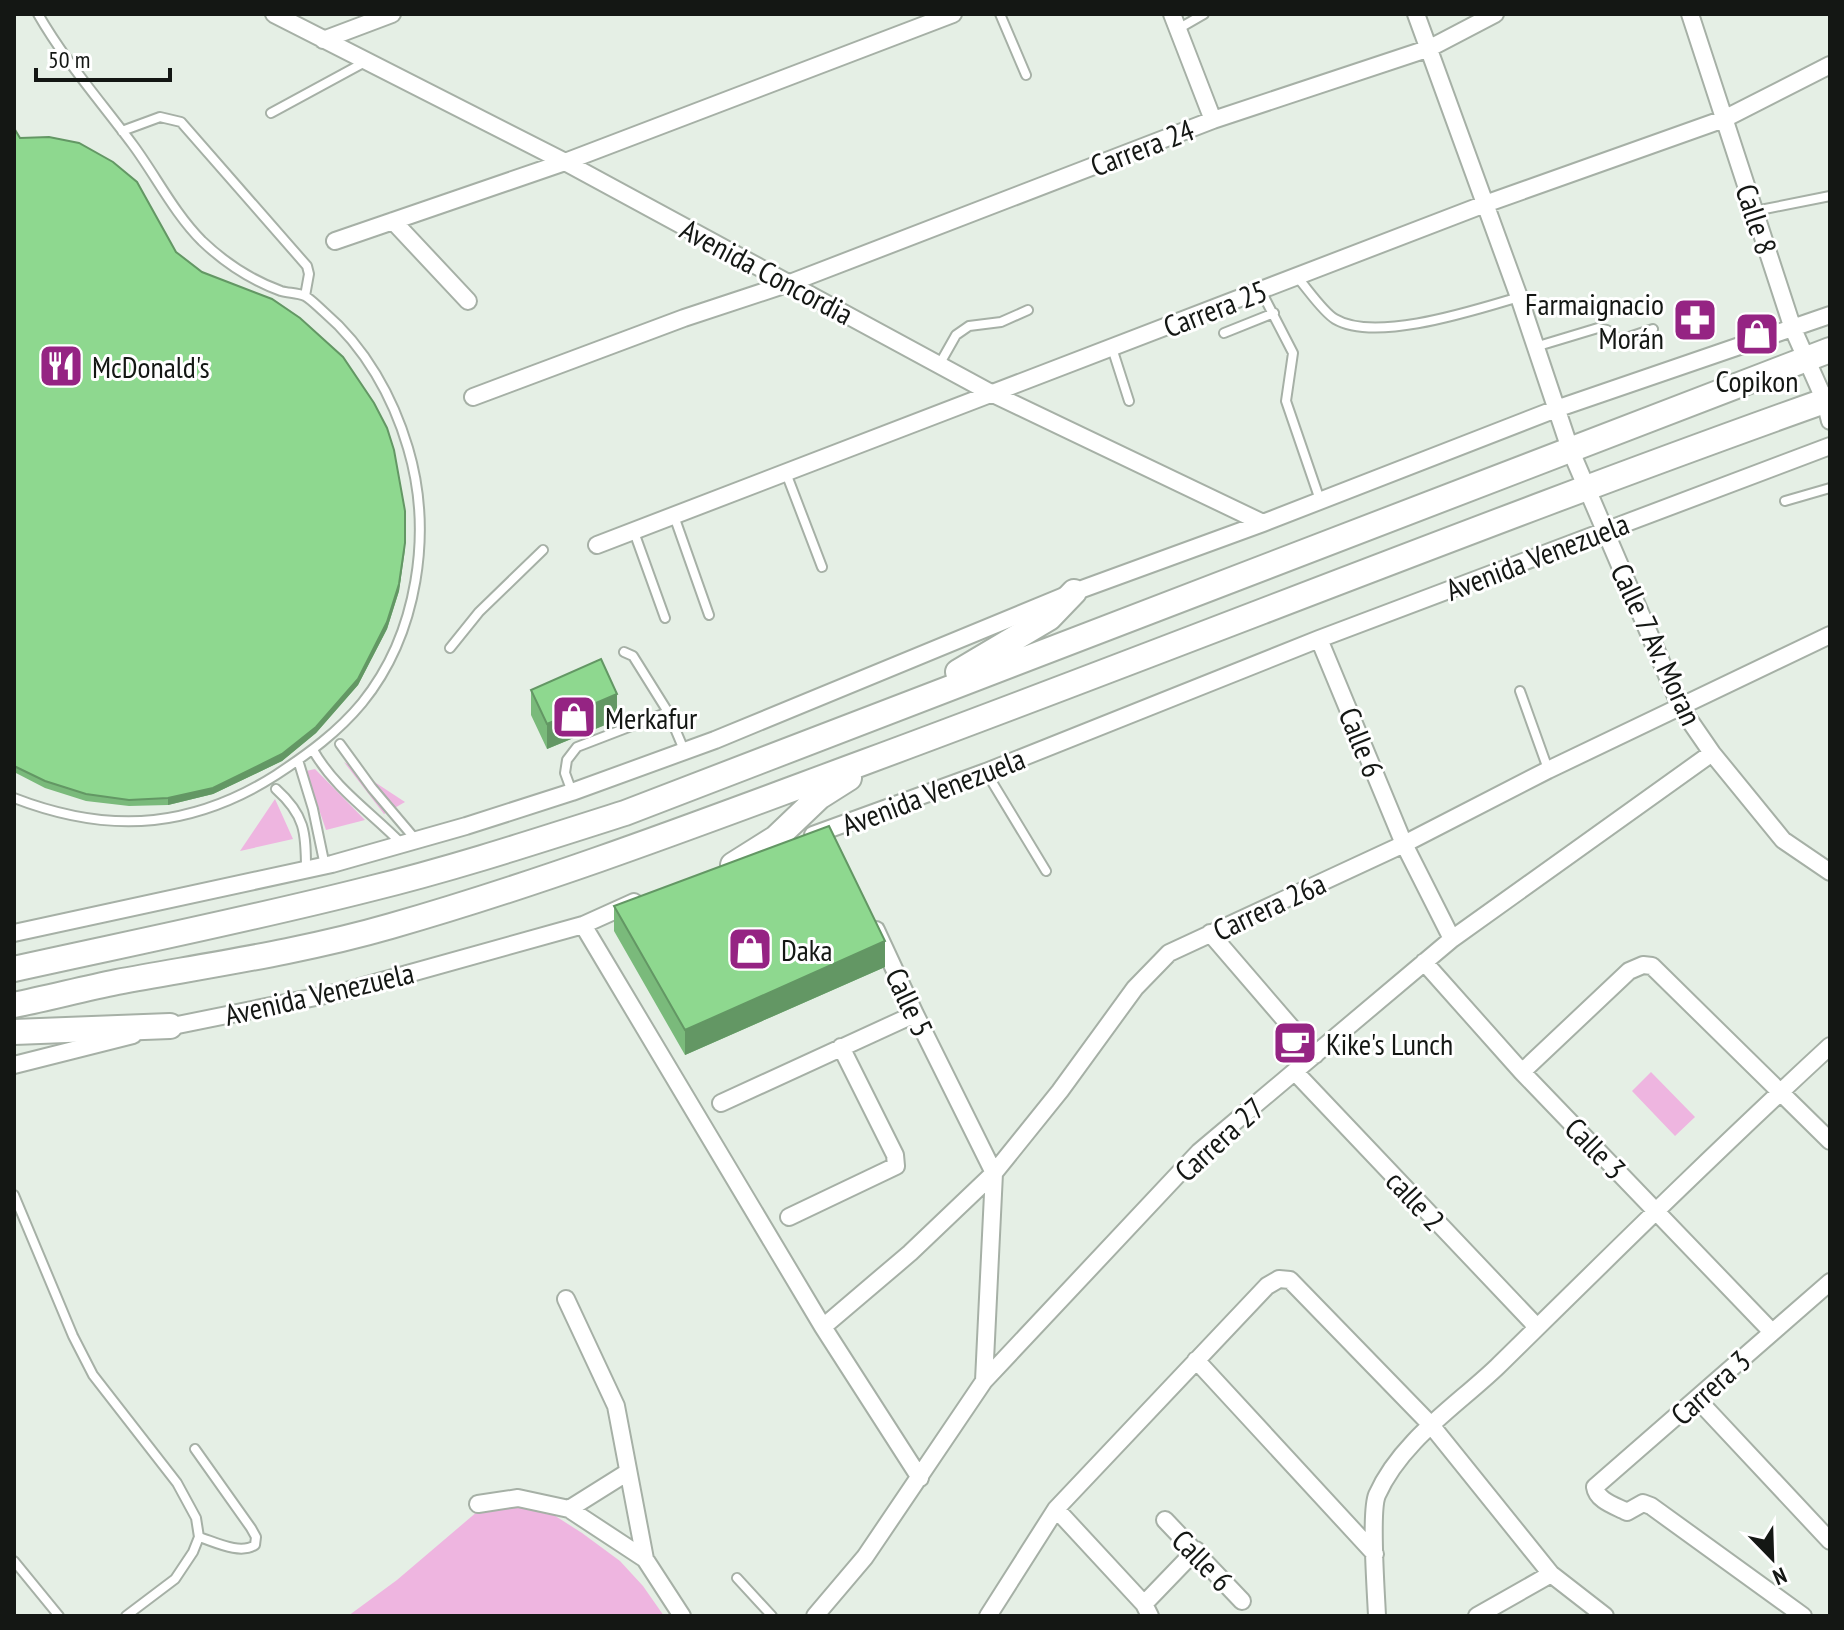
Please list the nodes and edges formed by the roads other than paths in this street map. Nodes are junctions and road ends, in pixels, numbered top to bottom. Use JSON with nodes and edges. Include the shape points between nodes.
{"nodes":[{"id":1,"x":38,"y":14,"type":"edge"},
{"id":2,"x":274,"y":14,"type":"edge"},
{"id":3,"x":392,"y":14,"type":"edge"},
{"id":4,"x":953,"y":14,"type":"edge"},
{"id":5,"x":1000,"y":14,"type":"edge"},
{"id":6,"x":1204,"y":14,"type":"edge"},
{"id":7,"x":1416,"y":14,"type":"edge"},
{"id":8,"x":1495,"y":14,"type":"edge"},
{"id":9,"x":1690,"y":14,"type":"edge"},
{"id":10,"x":1175,"y":22,"type":"edge"},
{"id":11,"x":323,"y":40,"type":"junction"},
{"id":12,"x":1430,"y":48,"type":"junction"},
{"id":13,"x":366,"y":62,"type":"junction"},
{"id":14,"x":1830,"y":65,"type":"edge"},
{"id":15,"x":1026,"y":75,"type":"dead end"},
{"id":16,"x":271,"y":113,"type":"dead end"},
{"id":17,"x":1724,"y":119,"type":"junction"},
{"id":18,"x":1213,"y":120,"type":"junction"},
{"id":19,"x":122,"y":131,"type":"junction"},
{"id":20,"x":565,"y":162,"type":"junction"},
{"id":21,"x":1830,"y":196,"type":"edge"},
{"id":22,"x":1485,"y":204,"type":"junction"},
{"id":23,"x":1755,"y":211,"type":"junction"},
{"id":24,"x":393,"y":221,"type":"junction"},
{"id":25,"x":335,"y":241,"type":"dead end"},
{"id":26,"x":1297,"y":276,"type":"junction"},
{"id":27,"x":790,"y":283,"type":"junction"},
{"id":28,"x":1261,"y":290,"type":"junction"},
{"id":29,"x":305,"y":296,"type":"junction"},
{"id":30,"x":1519,"y":297,"type":"junction"},
{"id":31,"x":468,"y":301,"type":"dead end"},
{"id":32,"x":1028,"y":310,"type":"dead end"},
{"id":33,"x":1274,"y":313,"type":"junction"},
{"id":34,"x":1830,"y":315,"type":"edge"},
{"id":35,"x":1653,"y":329,"type":"dead end"},
{"id":36,"x":1793,"y":329,"type":"junction"},
{"id":37,"x":1224,"y":333,"type":"dead end"},
{"id":38,"x":1535,"y":347,"type":"junction"},
{"id":39,"x":1112,"y":348,"type":"junction"},
{"id":40,"x":1830,"y":350,"type":"edge"},
{"id":41,"x":1807,"y":359,"type":"junction"},
{"id":42,"x":939,"y":365,"type":"junction"},
{"id":43,"x":991,"y":393,"type":"junction"},
{"id":44,"x":473,"y":397,"type":"dead end"},
{"id":45,"x":1129,"y":401,"type":"dead end"},
{"id":46,"x":1828,"y":407,"type":"edge"},
{"id":47,"x":1556,"y":409,"type":"junction"},
{"id":48,"x":1830,"y":446,"type":"edge"},
{"id":49,"x":1570,"y":449,"type":"junction"},
{"id":50,"x":786,"y":473,"type":"junction"},
{"id":51,"x":1587,"y":486,"type":"junction"},
{"id":52,"x":1830,"y":488,"type":"edge"},
{"id":53,"x":1320,"y":500,"type":"junction"},
{"id":54,"x":1785,"y":501,"type":"dead end"},
{"id":55,"x":674,"y":516,"type":"junction"},
{"id":56,"x":1263,"y":523,"type":"junction"},
{"id":57,"x":633,"y":530,"type":"junction"},
{"id":58,"x":1605,"y":530,"type":"junction"},
{"id":59,"x":597,"y":545,"type":"dead end"},
{"id":60,"x":543,"y":550,"type":"dead end"},
{"id":61,"x":822,"y":567,"type":"dead end"},
{"id":62,"x":1074,"y":592,"type":"junction"},
{"id":63,"x":709,"y":615,"type":"dead end"},
{"id":64,"x":665,"y":618,"type":"dead end"},
{"id":65,"x":1830,"y":635,"type":"edge"},
{"id":66,"x":1319,"y":639,"type":"junction"},
{"id":67,"x":450,"y":648,"type":"dead end"},
{"id":68,"x":624,"y":652,"type":"dead end"},
{"id":69,"x":1520,"y":691,"type":"dead end"},
{"id":70,"x":908,"y":704,"type":"junction"},
{"id":71,"x":1681,"y":708,"type":"junction"},
{"id":72,"x":668,"y":712,"type":"junction"},
{"id":73,"x":340,"y":744,"type":"dead end"},
{"id":74,"x":313,"y":750,"type":"junction"},
{"id":75,"x":684,"y":751,"type":"junction"},
{"id":76,"x":893,"y":751,"type":"junction"},
{"id":77,"x":1712,"y":753,"type":"junction"},
{"id":78,"x":298,"y":760,"type":"junction"},
{"id":79,"x":1548,"y":770,"type":"junction"},
{"id":80,"x":986,"y":772,"type":"junction"},
{"id":81,"x":276,"y":789,"type":"dead end"},
{"id":82,"x":572,"y":792,"type":"junction"},
{"id":83,"x":14,"y":798,"type":"edge"},
{"id":84,"x":410,"y":843,"type":"junction"},
{"id":85,"x":1404,"y":844,"type":"junction"},
{"id":86,"x":325,"y":866,"type":"junction"},
{"id":87,"x":726,"y":868,"type":"joint"},
{"id":88,"x":306,"y":870,"type":"junction"},
{"id":89,"x":1046,"y":871,"type":"dead end"},
{"id":90,"x":1830,"y":872,"type":"edge"},
{"id":91,"x":648,"y":897,"type":"edge"},
{"id":92,"x":620,"y":907,"type":"junction"},
{"id":93,"x":869,"y":915,"type":"edge"},
{"id":94,"x":637,"y":916,"type":"edge"},
{"id":95,"x":583,"y":925,"type":"junction"},
{"id":96,"x":14,"y":933,"type":"edge"},
{"id":97,"x":1210,"y":933,"type":"junction"},
{"id":98,"x":1452,"y":939,"type":"junction"},
{"id":99,"x":106,"y":948,"type":"junction"},
{"id":100,"x":14,"y":953,"type":"edge"},
{"id":101,"x":1424,"y":962,"type":"junction"},
{"id":102,"x":14,"y":969,"type":"edge"},
{"id":103,"x":14,"y":1005,"type":"edge"},
{"id":104,"x":915,"y":1014,"type":"junction"},
{"id":105,"x":170,"y":1026,"type":"junction"},
{"id":106,"x":14,"y":1032,"type":"edge"},
{"id":107,"x":1830,"y":1046,"type":"edge"},
{"id":108,"x":841,"y":1047,"type":"junction"},
{"id":109,"x":1315,"y":1055,"type":"junction"},
{"id":110,"x":14,"y":1065,"type":"edge"},
{"id":111,"x":1295,"y":1072,"type":"junction"},
{"id":112,"x":1522,"y":1072,"type":"junction"},
{"id":113,"x":1780,"y":1092,"type":"junction"},
{"id":114,"x":721,"y":1103,"type":"dead end"},
{"id":115,"x":1830,"y":1141,"type":"edge"},
{"id":116,"x":994,"y":1173,"type":"junction"},
{"id":117,"x":14,"y":1195,"type":"edge"},
{"id":118,"x":1656,"y":1210,"type":"junction"},
{"id":119,"x":789,"y":1217,"type":"dead end"},
{"id":120,"x":1830,"y":1282,"type":"edge"},
{"id":121,"x":566,"y":1299,"type":"dead end"},
{"id":122,"x":823,"y":1327,"type":"junction"},
{"id":123,"x":1537,"y":1327,"type":"junction"},
{"id":124,"x":1772,"y":1332,"type":"junction"},
{"id":125,"x":1196,"y":1360,"type":"junction"},
{"id":126,"x":984,"y":1381,"type":"junction"},
{"id":127,"x":1697,"y":1399,"type":"junction"},
{"id":128,"x":1431,"y":1425,"type":"junction"},
{"id":129,"x":195,"y":1449,"type":"dead end"},
{"id":130,"x":628,"y":1472,"type":"junction"},
{"id":131,"x":920,"y":1478,"type":"junction"},
{"id":132,"x":478,"y":1504,"type":"dead end"},
{"id":133,"x":569,"y":1509,"type":"junction"},
{"id":134,"x":1056,"y":1509,"type":"junction"},
{"id":135,"x":1165,"y":1520,"type":"dead end"},
{"id":136,"x":199,"y":1537,"type":"junction"},
{"id":137,"x":1830,"y":1541,"type":"edge"},
{"id":138,"x":1196,"y":1550,"type":"junction"},
{"id":139,"x":1375,"y":1554,"type":"junction"},
{"id":140,"x":645,"y":1559,"type":"junction"},
{"id":141,"x":14,"y":1561,"type":"edge"},
{"id":142,"x":1551,"y":1574,"type":"junction"},
{"id":143,"x":737,"y":1578,"type":"dead end"},
{"id":144,"x":1242,"y":1601,"type":"dead end"},
{"id":145,"x":1147,"y":1610,"type":"edge"},
{"id":146,"x":59,"y":1616,"type":"edge"},
{"id":147,"x":126,"y":1616,"type":"edge"},
{"id":148,"x":682,"y":1616,"type":"edge"},
{"id":149,"x":772,"y":1616,"type":"edge"},
{"id":150,"x":815,"y":1616,"type":"edge"},
{"id":151,"x":988,"y":1616,"type":"edge"},
{"id":152,"x":1377,"y":1616,"type":"edge"},
{"id":153,"x":1477,"y":1616,"type":"edge"},
{"id":154,"x":1605,"y":1616,"type":"edge"},
{"id":155,"x":1803,"y":1616,"type":"edge"}],
"edges":[{"from":1,"to":19,"type":"lane"},
{"from":2,"to":11,"type":"street","name":"Avenida Concordia"},
{"from":3,"to":11,"type":"street"},
{"from":4,"to":20,"type":"street"},
{"from":5,"to":15,"type":"lane"},
{"from":6,"to":10,"type":"lane"},
{"from":7,"to":12,"type":"street","name":"Calle 7 Av. Moran"},
{"from":8,"to":12,"type":"street","name":"Carrera 24"},
{"from":9,"to":17,"type":"street","name":"Calle 8"},
{"from":10,"to":18,"type":"street"},
{"from":11,"to":13,"type":"street","name":"Avenida Concordia"},
{"from":12,"to":18,"type":"street","name":"Carrera 24"},
{"from":12,"to":22,"type":"street","name":"Calle 7 Av. Moran"},
{"from":13,"to":16,"type":"lane"},
{"from":13,"to":20,"type":"street","name":"Avenida Concordia"},
{"from":14,"to":17,"type":"street","name":"Carrera 25"},
{"from":17,"to":22,"type":"street","name":"Carrera 25"},
{"from":17,"to":23,"type":"street","name":"Calle 8"},
{"from":18,"to":27,"type":"street","name":"Carrera 24"},
{"from":19,"to":29,"type":"lane","via":[[186,222],[216,254],[267,285]]},
{"from":19,"to":29,"type":"lane","via":[[160,117],[181,122],[307,266]]},
{"from":20,"to":24,"type":"street"},
{"from":20,"to":27,"type":"street","name":"Avenida Concordia"},
{"from":21,"to":23,"type":"lane"},
{"from":22,"to":26,"type":"street","name":"Carrera 25"},
{"from":22,"to":30,"type":"street","name":"Calle 7 Av. Moran"},
{"from":23,"to":36,"type":"street","name":"Calle 8"},
{"from":24,"to":25,"type":"street"},
{"from":24,"to":31,"type":"street"},
{"from":26,"to":28,"type":"street","name":"Carrera 25"},
{"from":26,"to":30,"type":"lane","via":[[1334,319],[1362,327],[1394,329]]},
{"from":27,"to":42,"type":"street","name":"Avenida Concordia"},
{"from":27,"to":44,"type":"street","name":"Carrera 24"},
{"from":28,"to":33,"type":"lane"},
{"from":28,"to":39,"type":"street","name":"Carrera 25"},
{"from":29,"to":74,"type":"lane","via":[[360,350],[394,408],[414,471],[420,529],[408,612],[385,667],[363,702]]},
{"from":30,"to":38,"type":"street","name":"Calle 7 Av. Moran"},
{"from":32,"to":42,"type":"lane","via":[[1001,322],[969,326],[956,335]]},
{"from":33,"to":37,"type":"lane"},
{"from":33,"to":53,"type":"lane","via":[[1293,353],[1286,401]]},
{"from":34,"to":36,"type":"street"},
{"from":35,"to":38,"type":"lane","via":[[1620,340],[1598,328]]},
{"from":36,"to":41,"type":"street","name":"Calle 8"},
{"from":36,"to":47,"type":"street"},
{"from":38,"to":47,"type":"street","name":"Calle 7 Av. Moran"},
{"from":39,"to":43,"type":"street","name":"Carrera 25"},
{"from":39,"to":45,"type":"lane"},
{"from":40,"to":41,"type":"street"},
{"from":41,"to":46,"type":"street","name":"Calle 8"},
{"from":41,"to":49,"type":"street"},
{"from":42,"to":43,"type":"street","name":"Avenida Concordia"},
{"from":43,"to":50,"type":"street","name":"Carrera 25"},
{"from":43,"to":56,"type":"street","name":"Avenida Concordia"},
{"from":46,"to":51,"type":"street","name":"Avenida Venezuela"},
{"from":47,"to":49,"type":"street","name":"Calle 7 Av. Moran"},
{"from":47,"to":53,"type":"street"},
{"from":48,"to":58,"type":"street","name":"Avenida Venezuela"},
{"from":49,"to":51,"type":"street","name":"Calle 7 Av. Moran"},
{"from":49,"to":70,"type":"street"},
{"from":50,"to":55,"type":"street","name":"Carrera 25"},
{"from":50,"to":61,"type":"lane"},
{"from":51,"to":58,"type":"street","name":"Calle 7 Av. Moran"},
{"from":51,"to":76,"type":"street","name":"Avenida Venezuela"},
{"from":52,"to":54,"type":"lane"},
{"from":53,"to":56,"type":"street"},
{"from":55,"to":57,"type":"street","name":"Carrera 25"},
{"from":55,"to":63,"type":"lane"},
{"from":56,"to":62,"type":"street"},
{"from":57,"to":59,"type":"street","name":"Carrera 25"},
{"from":57,"to":64,"type":"lane"},
{"from":58,"to":66,"type":"street","name":"Avenida Venezuela"},
{"from":58,"to":71,"type":"street","name":"Calle 7 Av. Moran"},
{"from":60,"to":67,"type":"lane"},
{"from":62,"to":70,"type":"street","via":[[1049,618]]},
{"from":62,"to":75,"type":"street"},
{"from":65,"to":71,"type":"street","name":"Carrera 26a"},
{"from":66,"to":80,"type":"street","name":"Avenida Venezuela"},
{"from":66,"to":85,"type":"street","name":"Calle 6"},
{"from":68,"to":72,"type":"lane","via":[[633,656]]},
{"from":69,"to":79,"type":"lane"},
{"from":70,"to":99,"type":"street","via":[[625,813],[499,853],[265,915]]},
{"from":71,"to":77,"type":"street","name":"Calle 7 Av. Moran"},
{"from":71,"to":79,"type":"street","name":"Carrera 26a"},
{"from":72,"to":75,"type":"lane"},
{"from":72,"to":82,"type":"lane","via":[[577,747],[565,773]]},
{"from":73,"to":84,"type":"lane"},
{"from":74,"to":78,"type":"lane"},
{"from":74,"to":84,"type":"lane","via":[[337,785]]},
{"from":75,"to":82,"type":"street"},
{"from":76,"to":87,"type":"street","via":[[824,793],[776,838]]},
{"from":76,"to":103,"type":"street","name":"Avenida Venezuela","via":[[642,844],[388,927]]},
{"from":77,"to":90,"type":"street","name":"Calle 7 Av. Moran","via":[[1783,840]]},
{"from":77,"to":98,"type":"street","name":"Carrera 27"},
{"from":78,"to":83,"type":"lane","via":[[222,803],[158,820],[90,818]]},
{"from":78,"to":86,"type":"lane"},
{"from":79,"to":85,"type":"street","name":"Carrera 26a"},
{"from":80,"to":87,"type":"street","name":"Avenida Venezuela","via":[[834,837]]},
{"from":80,"to":89,"type":"lane"},
{"from":81,"to":88,"type":"lane","via":[[301,819]]},
{"from":82,"to":84,"type":"street"},
{"from":84,"to":86,"type":"street"},
{"from":85,"to":97,"type":"street","name":"Carrera 26a"},
{"from":85,"to":98,"type":"street","name":"Calle 6"},
{"from":86,"to":88,"type":"street"},
{"from":88,"to":96,"type":"street"},
{"from":91,"to":92,"type":"street","name":"Avenida Venezuela"},
{"from":92,"to":94,"type":"lane"},
{"from":92,"to":95,"type":"street","name":"Avenida Venezuela"},
{"from":93,"to":104,"type":"street","name":"Calle 5"},
{"from":95,"to":105,"type":"street","name":"Avenida Venezuela","via":[[350,990]]},
{"from":95,"to":122,"type":"street"},
{"from":97,"to":109,"type":"street"},
{"from":97,"to":116,"type":"street","name":"Carrera 26a","via":[[1169,953],[1135,988]]},
{"from":98,"to":101,"type":"street","name":"Carrera 27"},
{"from":99,"to":100,"type":"street"},
{"from":99,"to":102,"type":"street"},
{"from":101,"to":109,"type":"street","name":"Carrera 27"},
{"from":101,"to":112,"type":"street","name":"Calle 3"},
{"from":104,"to":108,"type":"street"},
{"from":104,"to":116,"type":"street","name":"Calle 5"},
{"from":105,"to":106,"type":"street"},
{"from":105,"to":110,"type":"street","name":"Avenida Venezuela"},
{"from":107,"to":113,"type":"street"},
{"from":108,"to":114,"type":"street"},
{"from":108,"to":119,"type":"street","via":[[896,1166]]},
{"from":109,"to":111,"type":"street","name":"Carrera 27"},
{"from":111,"to":123,"type":"street","name":"calle 2"},
{"from":111,"to":126,"type":"street","name":"Carrera 27","via":[[1199,1152]]},
{"from":112,"to":113,"type":"street","via":[[1629,971],[1643,965],[1652,966]]},
{"from":112,"to":118,"type":"street","name":"Calle 3"},
{"from":113,"to":115,"type":"street"},
{"from":113,"to":118,"type":"street"},
{"from":116,"to":122,"type":"street","name":"Carrera 26a"},
{"from":116,"to":126,"type":"street"},
{"from":117,"to":136,"type":"lane","via":[[93,1375],[177,1483],[196,1518]]},
{"from":118,"to":123,"type":"street"},
{"from":118,"to":124,"type":"street","name":"Calle 3"},
{"from":120,"to":124,"type":"street","name":"Carrera 3"},
{"from":121,"to":130,"type":"street","via":[[616,1406]]},
{"from":122,"to":131,"type":"street"},
{"from":123,"to":128,"type":"street"},
{"from":124,"to":127,"type":"street","name":"Carrera 3"},
{"from":125,"to":128,"type":"street","via":[[1267,1286],[1290,1280]]},
{"from":125,"to":134,"type":"street"},
{"from":125,"to":139,"type":"street"},
{"from":126,"to":131,"type":"street","name":"Carrera 27"},
{"from":127,"to":137,"type":"street"},
{"from":127,"to":155,"type":"street","name":"Carrera 3","via":[[1595,1487],[1596,1494],[1627,1512],[1643,1503],[1651,1506]]},
{"from":128,"to":139,"type":"street","via":[[1390,1471],[1376,1498]]},
{"from":128,"to":142,"type":"street"},
{"from":129,"to":136,"type":"lane","via":[[256,1537],[248,1550]]},
{"from":130,"to":133,"type":"street"},
{"from":130,"to":140,"type":"street"},
{"from":131,"to":150,"type":"street","name":"Carrera 27","via":[[865,1557]]},
{"from":132,"to":133,"type":"street","via":[[518,1498]]},
{"from":133,"to":140,"type":"street"},
{"from":134,"to":145,"type":"street"},
{"from":134,"to":151,"type":"street"},
{"from":135,"to":138,"type":"street","name":"Calle 6"},
{"from":136,"to":147,"type":"lane","via":[[175,1579]]},
{"from":138,"to":144,"type":"street","name":"Calle 6"},
{"from":138,"to":145,"type":"street"},
{"from":139,"to":152,"type":"street"},
{"from":140,"to":148,"type":"street"},
{"from":141,"to":146,"type":"lane"},
{"from":142,"to":153,"type":"street"},
{"from":142,"to":154,"type":"street"},
{"from":143,"to":149,"type":"lane"}]}
